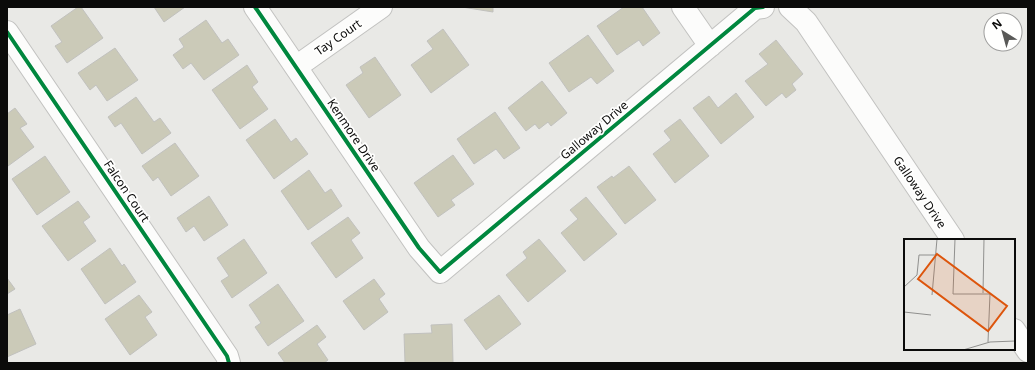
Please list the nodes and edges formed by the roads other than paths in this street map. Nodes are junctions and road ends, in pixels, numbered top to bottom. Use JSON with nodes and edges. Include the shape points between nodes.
{"nodes":[{"id":1,"x":255,"y":7,"type":"edge"},
{"id":2,"x":381,"y":7,"type":"edge"},
{"id":3,"x":683,"y":7,"type":"edge"},
{"id":4,"x":762,"y":7,"type":"edge"},
{"id":5,"x":790,"y":7,"type":"edge"},
{"id":6,"x":7,"y":32,"type":"edge"},
{"id":7,"x":710,"y":46,"type":"junction"},
{"id":8,"x":296,"y":67,"type":"junction"},
{"id":9,"x":952,"y":239,"type":"edge"},
{"id":10,"x":440,"y":272,"type":"joint"},
{"id":11,"x":1015,"y":332,"type":"edge"},
{"id":12,"x":1028,"y":351,"type":"edge"},
{"id":13,"x":229,"y":363,"type":"edge"}],
"edges":[{"from":1,"to":8,"type":"street","name":"Kenmore Drive"},
{"from":2,"to":8,"type":"street","name":"Tay Court"},
{"from":3,"to":7,"type":"street"},
{"from":4,"to":7,"type":"street","name":"Galloway Drive","via":[[755,8]]},
{"from":5,"to":9,"type":"street","name":"Galloway Drive","via":[[806,22]]},
{"from":6,"to":13,"type":"street","name":"Falcon Court","via":[[227,356]]},
{"from":7,"to":10,"type":"street","name":"Galloway Drive"},
{"from":8,"to":10,"type":"street","name":"Kenmore Drive","via":[[419,248]]},
{"from":11,"to":12,"type":"street"}]}
